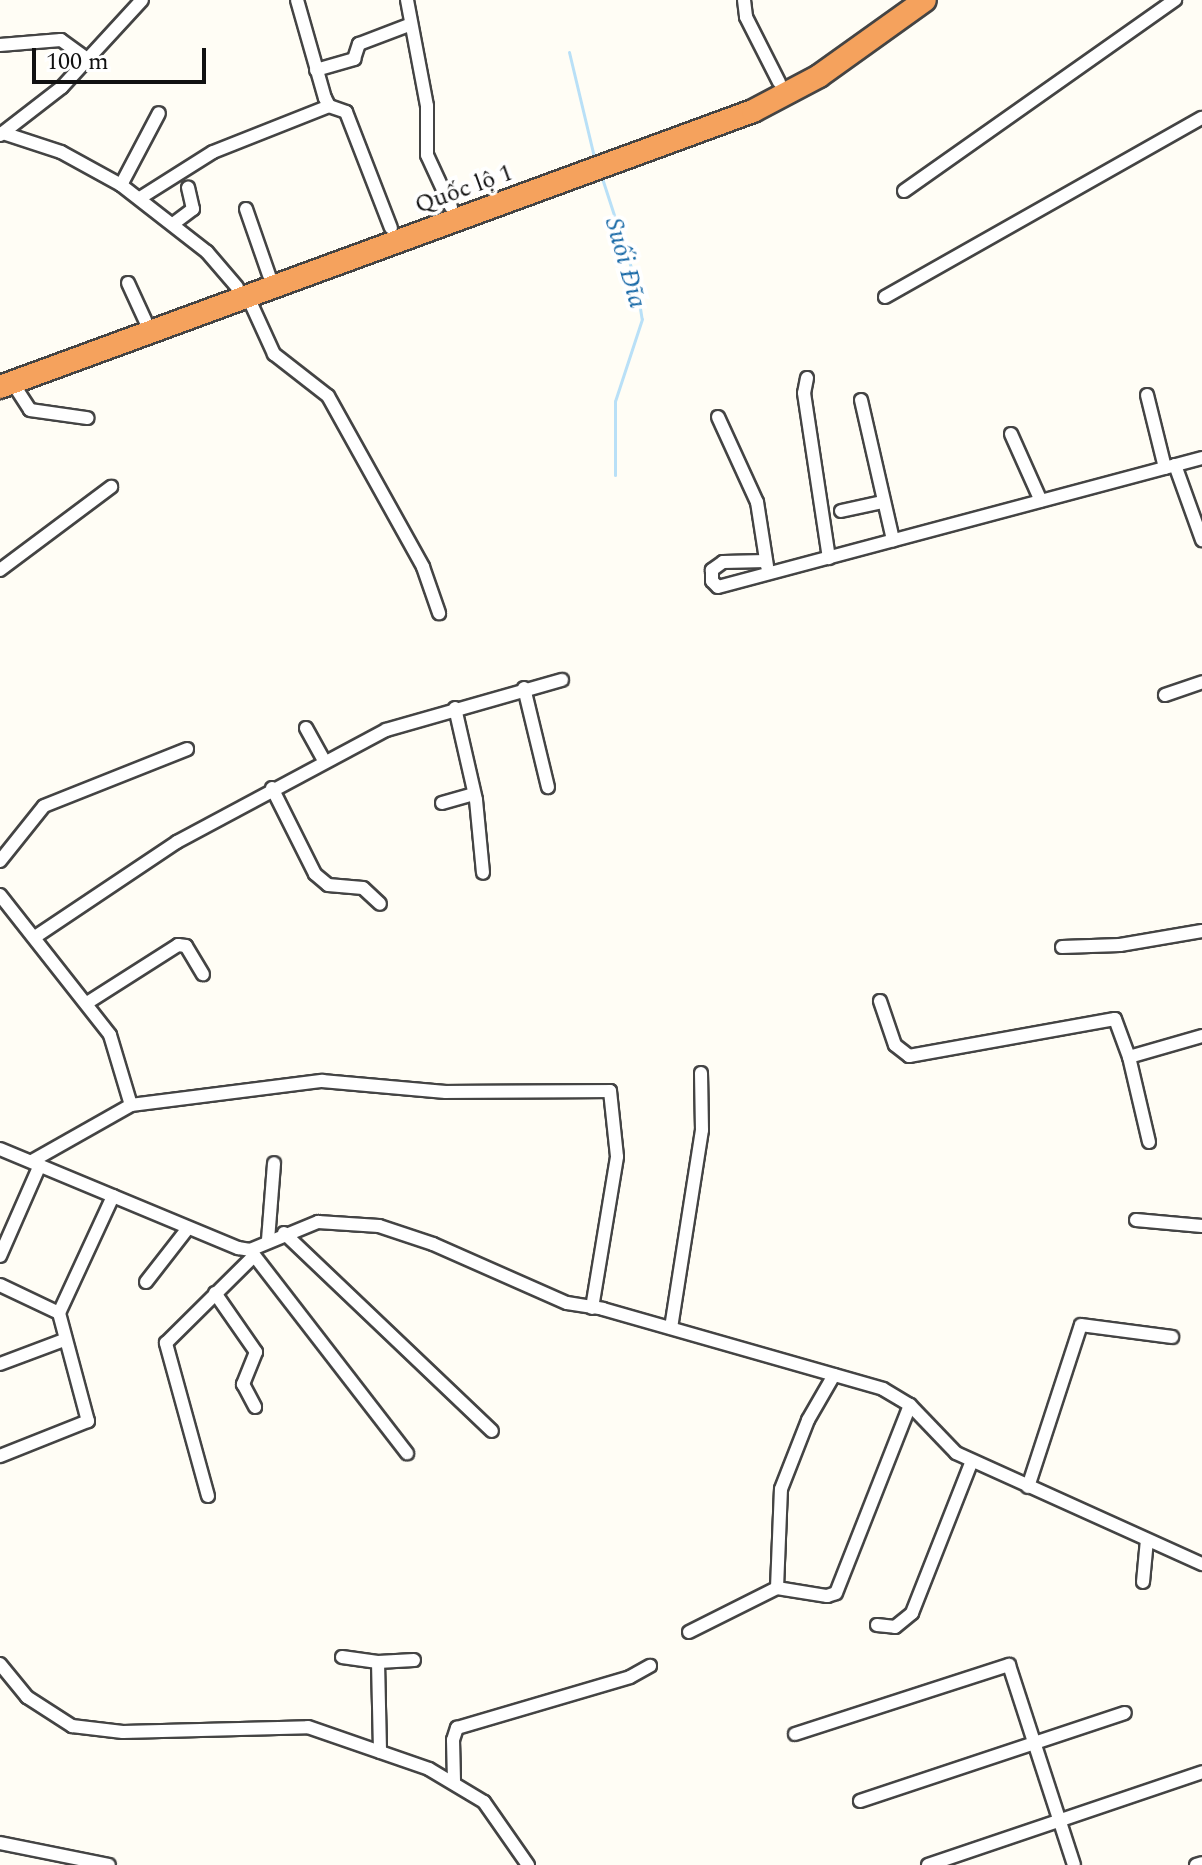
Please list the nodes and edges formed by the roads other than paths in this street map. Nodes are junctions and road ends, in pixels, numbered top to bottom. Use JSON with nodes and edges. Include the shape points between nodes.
{"nodes":[{"id":1,"x":142,"y":0,"type":"edge"},
{"id":2,"x":311,"y":0,"type":"edge"},
{"id":3,"x":407,"y":0,"type":"edge"},
{"id":4,"x":744,"y":0,"type":"edge"},
{"id":5,"x":903,"y":0,"type":"edge"},
{"id":6,"x":925,"y":0,"type":"edge"},
{"id":7,"x":1175,"y":0,"type":"edge"},
{"id":8,"x":299,"y":5,"type":"edge"},
{"id":9,"x":409,"y":25,"type":"junction"},
{"id":10,"x":0,"y":45,"type":"edge"},
{"id":11,"x":87,"y":59,"type":"junction"},
{"id":12,"x":316,"y":70,"type":"junction"},
{"id":13,"x":779,"y":82,"type":"junction"},
{"id":14,"x":329,"y":106,"type":"junction"},
{"id":15,"x":159,"y":113,"type":"dead end"},
{"id":16,"x":1202,"y":118,"type":"edge"},
{"id":17,"x":1,"y":134,"type":"edge"},
{"id":18,"x":607,"y":157,"type":"junction"},
{"id":19,"x":582,"y":166,"type":"junction"},
{"id":20,"x":121,"y":185,"type":"junction"},
{"id":21,"x":188,"y":188,"type":"dead end"},
{"id":22,"x":904,"y":191,"type":"dead end"},
{"id":23,"x":140,"y":198,"type":"junction"},
{"id":24,"x":451,"y":207,"type":"junction"},
{"id":25,"x":246,"y":209,"type":"dead end"},
{"id":26,"x":173,"y":224,"type":"junction"},
{"id":27,"x":391,"y":228,"type":"junction"},
{"id":28,"x":269,"y":275,"type":"junction"},
{"id":29,"x":128,"y":283,"type":"dead end"},
{"id":30,"x":242,"y":292,"type":"junction"},
{"id":31,"x":885,"y":297,"type":"dead end"},
{"id":32,"x":145,"y":320,"type":"junction"},
{"id":33,"x":807,"y":378,"type":"dead end"},
{"id":34,"x":4,"y":380,"type":"edge"},
{"id":35,"x":1147,"y":395,"type":"dead end"},
{"id":36,"x":861,"y":400,"type":"dead end"},
{"id":37,"x":718,"y":417,"type":"dead end"},
{"id":38,"x":87,"y":418,"type":"dead end"},
{"id":39,"x":1011,"y":434,"type":"dead end"},
{"id":40,"x":1202,"y":458,"type":"edge"},
{"id":41,"x":1170,"y":466,"type":"junction"},
{"id":42,"x":111,"y":487,"type":"dead end"},
{"id":43,"x":1041,"y":501,"type":"junction"},
{"id":44,"x":883,"y":502,"type":"junction"},
{"id":45,"x":841,"y":511,"type":"dead end"},
{"id":46,"x":893,"y":540,"type":"junction"},
{"id":47,"x":1202,"y":540,"type":"edge"},
{"id":48,"x":829,"y":558,"type":"junction"},
{"id":49,"x":0,"y":570,"type":"edge"},
{"id":50,"x":439,"y":613,"type":"dead end"},
{"id":51,"x":562,"y":680,"type":"dead end"},
{"id":52,"x":1202,"y":682,"type":"edge"},
{"id":53,"x":524,"y":688,"type":"junction"},
{"id":54,"x":1165,"y":695,"type":"dead end"},
{"id":55,"x":455,"y":708,"type":"junction"},
{"id":56,"x":306,"y":728,"type":"dead end"},
{"id":57,"x":187,"y":749,"type":"dead end"},
{"id":58,"x":324,"y":761,"type":"junction"},
{"id":59,"x":548,"y":787,"type":"dead end"},
{"id":60,"x":272,"y":788,"type":"junction"},
{"id":61,"x":474,"y":794,"type":"junction"},
{"id":62,"x":442,"y":803,"type":"dead end"},
{"id":63,"x":0,"y":861,"type":"edge"},
{"id":64,"x":483,"y":873,"type":"dead end"},
{"id":65,"x":0,"y":895,"type":"edge"},
{"id":66,"x":380,"y":904,"type":"dead end"},
{"id":67,"x":1202,"y":931,"type":"edge"},
{"id":68,"x":35,"y":937,"type":"junction"},
{"id":69,"x":1062,"y":947,"type":"dead end"},
{"id":70,"x":203,"y":974,"type":"dead end"},
{"id":71,"x":880,"y":1001,"type":"dead end"},
{"id":72,"x":87,"y":1003,"type":"junction"},
{"id":73,"x":1202,"y":1036,"type":"edge"},
{"id":74,"x":1129,"y":1057,"type":"junction"},
{"id":75,"x":701,"y":1073,"type":"dead end"},
{"id":76,"x":131,"y":1105,"type":"junction"},
{"id":77,"x":1149,"y":1142,"type":"dead end"},
{"id":78,"x":1,"y":1148,"type":"edge"},
{"id":79,"x":36,"y":1163,"type":"junction"},
{"id":80,"x":274,"y":1163,"type":"dead end"},
{"id":81,"x":113,"y":1196,"type":"junction"},
{"id":82,"x":1136,"y":1220,"type":"dead end"},
{"id":83,"x":1202,"y":1226,"type":"edge"},
{"id":84,"x":188,"y":1228,"type":"junction"},
{"id":85,"x":284,"y":1233,"type":"junction"},
{"id":86,"x":268,"y":1240,"type":"junction"},
{"id":87,"x":252,"y":1253,"type":"junction"},
{"id":88,"x":0,"y":1256,"type":"edge"},
{"id":89,"x":146,"y":1282,"type":"dead end"},
{"id":90,"x":0,"y":1285,"type":"edge"},
{"id":91,"x":215,"y":1293,"type":"junction"},
{"id":92,"x":592,"y":1308,"type":"junction"},
{"id":93,"x":59,"y":1313,"type":"junction"},
{"id":94,"x":671,"y":1328,"type":"junction"},
{"id":95,"x":1172,"y":1337,"type":"dead end"},
{"id":96,"x":64,"y":1340,"type":"junction"},
{"id":97,"x":0,"y":1364,"type":"edge"},
{"id":98,"x":834,"y":1375,"type":"junction"},
{"id":99,"x":910,"y":1405,"type":"junction"},
{"id":100,"x":255,"y":1407,"type":"dead end"},
{"id":101,"x":492,"y":1431,"type":"dead end"},
{"id":102,"x":407,"y":1453,"type":"dead end"},
{"id":103,"x":0,"y":1456,"type":"edge"},
{"id":104,"x":972,"y":1461,"type":"junction"},
{"id":105,"x":1028,"y":1487,"type":"junction"},
{"id":106,"x":208,"y":1496,"type":"dead end"},
{"id":107,"x":1147,"y":1540,"type":"junction"},
{"id":108,"x":1202,"y":1564,"type":"edge"},
{"id":109,"x":1143,"y":1582,"type":"dead end"},
{"id":110,"x":777,"y":1588,"type":"junction"},
{"id":111,"x":877,"y":1625,"type":"dead end"},
{"id":112,"x":689,"y":1632,"type":"dead end"},
{"id":113,"x":342,"y":1657,"type":"dead end"},
{"id":114,"x":414,"y":1660,"type":"dead end"},
{"id":115,"x":378,"y":1662,"type":"junction"},
{"id":116,"x":0,"y":1664,"type":"edge"},
{"id":117,"x":650,"y":1666,"type":"dead end"},
{"id":118,"x":1125,"y":1713,"type":"dead end"},
{"id":119,"x":795,"y":1734,"type":"dead end"},
{"id":120,"x":1034,"y":1742,"type":"junction"},
{"id":121,"x":380,"y":1752,"type":"junction"},
{"id":122,"x":1202,"y":1772,"type":"edge"},
{"id":123,"x":454,"y":1781,"type":"junction"},
{"id":124,"x":860,"y":1801,"type":"dead end"},
{"id":125,"x":1058,"y":1819,"type":"junction"},
{"id":126,"x":0,"y":1843,"type":"edge"},
{"id":127,"x":1202,"y":1863,"type":"edge"},
{"id":128,"x":109,"y":1865,"type":"edge"},
{"id":129,"x":528,"y":1865,"type":"edge"},
{"id":130,"x":928,"y":1865,"type":"edge"},
{"id":131,"x":1074,"y":1865,"type":"edge"},
{"id":132,"x":1196,"y":1865,"type":"edge"}],
"edges":[{"from":1,"to":11,"type":"street"},
{"from":2,"to":8,"type":"street"},
{"from":3,"to":9,"type":"street"},
{"from":4,"to":13,"type":"street","via":[[746,17]]},
{"from":5,"to":13,"type":"highway","name":"Quốc lộ 1"},
{"from":6,"to":18,"type":"highway","name":"Quốc lộ 1","via":[[819,76],[783,95]]},
{"from":7,"to":22,"type":"street"},
{"from":8,"to":12,"type":"street"},
{"from":9,"to":12,"type":"street","via":[[359,44],[354,59]]},
{"from":9,"to":24,"type":"street","via":[[427,106],[427,155]]},
{"from":10,"to":11,"type":"street","via":[[61,40]]},
{"from":11,"to":17,"type":"street","via":[[37,110]]},
{"from":12,"to":14,"type":"street"},
{"from":13,"to":18,"type":"highway","name":"Quốc lộ 1"},
{"from":14,"to":23,"type":"street","via":[[213,152]]},
{"from":14,"to":27,"type":"street","via":[[346,112]]},
{"from":15,"to":20,"type":"street"},
{"from":16,"to":31,"type":"street"},
{"from":17,"to":20,"type":"street","via":[[61,152]]},
{"from":18,"to":19,"type":"highway","name":"Quốc lộ 1"},
{"from":19,"to":24,"type":"highway","name":"Quốc lộ 1"},
{"from":19,"to":30,"type":"highway","name":"Quốc lộ 1"},
{"from":20,"to":23,"type":"street"},
{"from":21,"to":26,"type":"street","via":[[192,212]]},
{"from":23,"to":26,"type":"street"},
{"from":24,"to":27,"type":"highway","name":"Quốc lộ 1"},
{"from":25,"to":28,"type":"street"},
{"from":26,"to":30,"type":"street"},
{"from":27,"to":28,"type":"highway","name":"Quốc lộ 1"},
{"from":28,"to":30,"type":"highway","name":"Quốc lộ 1"},
{"from":29,"to":32,"type":"street"},
{"from":30,"to":32,"type":"highway","name":"Quốc lộ 1"},
{"from":30,"to":34,"type":"highway","name":"Quốc lộ 1"},
{"from":30,"to":50,"type":"street","via":[[274,354],[328,396],[423,567]]},
{"from":32,"to":34,"type":"highway","name":"Quốc lộ 1"},
{"from":33,"to":48,"type":"street","via":[[804,393]]},
{"from":34,"to":38,"type":"street","via":[[30,410]]},
{"from":35,"to":41,"type":"street"},
{"from":36,"to":44,"type":"street"},
{"from":37,"to":48,"type":"street","via":[[757,502],[768,567]]},
{"from":39,"to":43,"type":"street"},
{"from":40,"to":41,"type":"street"},
{"from":41,"to":43,"type":"street"},
{"from":41,"to":47,"type":"street"},
{"from":42,"to":49,"type":"street"},
{"from":43,"to":46,"type":"street"},
{"from":44,"to":45,"type":"street"},
{"from":44,"to":46,"type":"street"},
{"from":46,"to":48,"type":"street"},
{"from":51,"to":53,"type":"street"},
{"from":52,"to":54,"type":"street"},
{"from":53,"to":55,"type":"street"},
{"from":53,"to":59,"type":"street"},
{"from":55,"to":58,"type":"street","via":[[386,730]]},
{"from":55,"to":61,"type":"street"},
{"from":56,"to":58,"type":"street"},
{"from":57,"to":63,"type":"street","via":[[44,806]]},
{"from":58,"to":60,"type":"street"},
{"from":60,"to":66,"type":"street","via":[[315,874],[328,885],[363,888]]},
{"from":60,"to":68,"type":"street","via":[[125,873]]},
{"from":61,"to":62,"type":"street"},
{"from":61,"to":64,"type":"street"},
{"from":65,"to":68,"type":"street"},
{"from":67,"to":69,"type":"street","via":[[1120,945]]},
{"from":68,"to":72,"type":"street"},
{"from":70,"to":72,"type":"street","via":[[186,946],[178,945]]},
{"from":71,"to":74,"type":"street","via":[[895,1045],[909,1056],[1115,1019]]},
{"from":72,"to":76,"type":"street","via":[[116,1048]]},
{"from":73,"to":74,"type":"street"},
{"from":74,"to":77,"type":"street"},
{"from":75,"to":94,"type":"street","via":[[702,1130]]},
{"from":76,"to":79,"type":"street"},
{"from":76,"to":92,"type":"street","via":[[322,1081],[475,1093],[610,1091],[617,1157]]},
{"from":78,"to":79,"type":"street"},
{"from":79,"to":81,"type":"street"},
{"from":79,"to":88,"type":"street"},
{"from":80,"to":86,"type":"street"},
{"from":81,"to":84,"type":"street"},
{"from":81,"to":93,"type":"street"},
{"from":82,"to":83,"type":"street"},
{"from":84,"to":87,"type":"street"},
{"from":84,"to":89,"type":"street"},
{"from":85,"to":86,"type":"street"},
{"from":85,"to":92,"type":"street","via":[[329,1221],[379,1226],[433,1244],[551,1298]]},
{"from":85,"to":101,"type":"street"},
{"from":86,"to":87,"type":"street"},
{"from":87,"to":91,"type":"street"},
{"from":87,"to":102,"type":"street"},
{"from":90,"to":93,"type":"street"},
{"from":91,"to":100,"type":"street","via":[[256,1352],[243,1384]]},
{"from":91,"to":106,"type":"street","via":[[166,1343]]},
{"from":92,"to":94,"type":"street"},
{"from":93,"to":96,"type":"street"},
{"from":94,"to":98,"type":"street"},
{"from":95,"to":105,"type":"street","via":[[1081,1325]]},
{"from":96,"to":97,"type":"street"},
{"from":96,"to":103,"type":"street","via":[[88,1421]]},
{"from":98,"to":99,"type":"street","via":[[883,1389]]},
{"from":98,"to":110,"type":"street","via":[[808,1420],[781,1489]]},
{"from":99,"to":104,"type":"street","via":[[945,1445]]},
{"from":99,"to":110,"type":"street","via":[[836,1593]]},
{"from":104,"to":105,"type":"street"},
{"from":104,"to":111,"type":"street","via":[[912,1613],[895,1627]]},
{"from":105,"to":107,"type":"street"},
{"from":107,"to":108,"type":"street"},
{"from":107,"to":109,"type":"street"},
{"from":110,"to":112,"type":"street"},
{"from":113,"to":115,"type":"street"},
{"from":114,"to":115,"type":"street"},
{"from":115,"to":121,"type":"street"},
{"from":116,"to":121,"type":"street","via":[[27,1697],[72,1726],[123,1732],[308,1727]]},
{"from":117,"to":123,"type":"street","via":[[616,1682],[457,1728]]},
{"from":118,"to":120,"type":"street"},
{"from":119,"to":120,"type":"street","via":[[1009,1665]]},
{"from":120,"to":124,"type":"street"},
{"from":120,"to":125,"type":"street"},
{"from":121,"to":123,"type":"street"},
{"from":122,"to":125,"type":"street"},
{"from":123,"to":129,"type":"street","via":[[490,1808]]},
{"from":125,"to":130,"type":"street"},
{"from":125,"to":131,"type":"street"},
{"from":126,"to":128,"type":"street"},
{"from":127,"to":132,"type":"street"}]}
